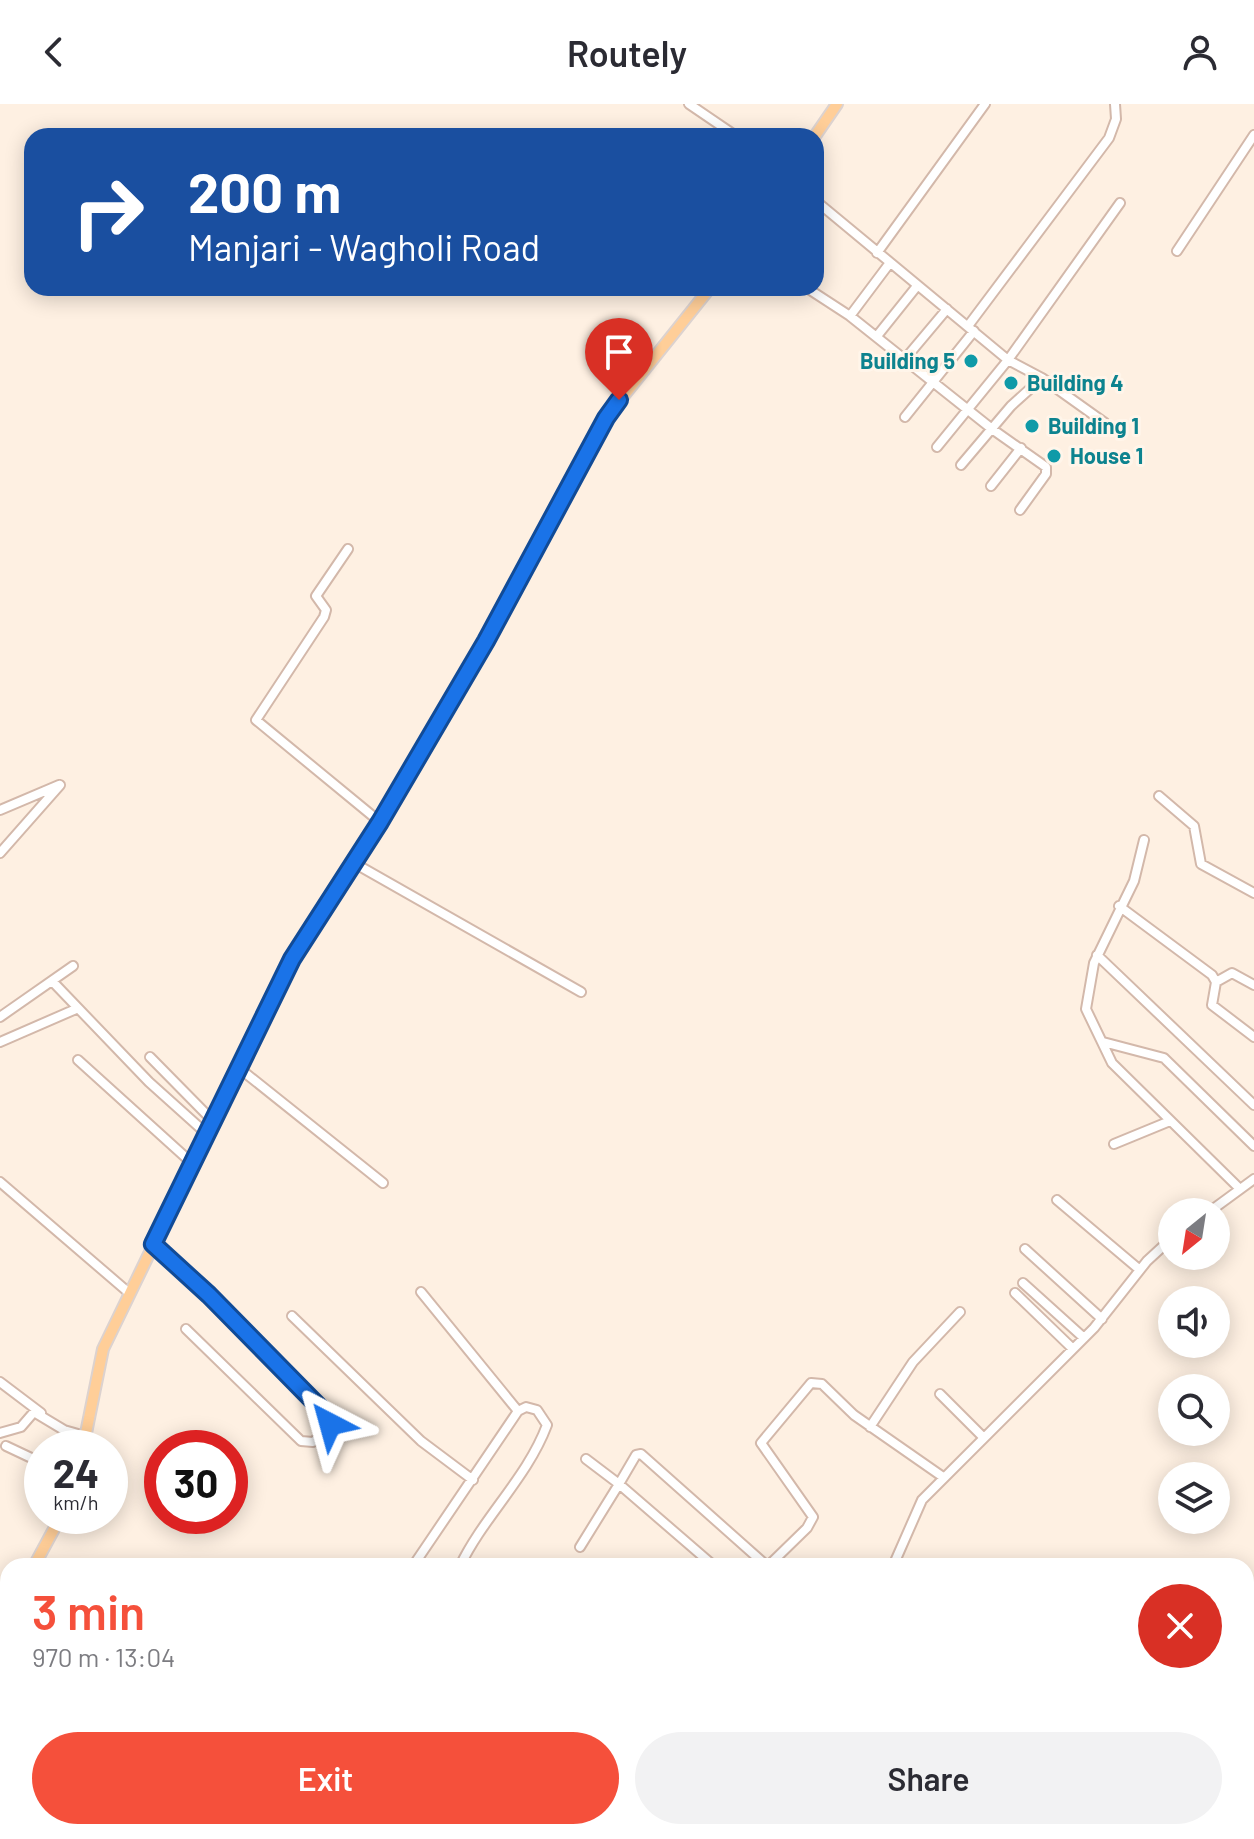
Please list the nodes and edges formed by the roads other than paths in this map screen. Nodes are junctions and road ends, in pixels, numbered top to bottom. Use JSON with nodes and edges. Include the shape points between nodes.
{"nodes":[{"id":1,"x":689,"y":104,"type":"edge"},
{"id":2,"x":837,"y":104,"type":"edge"},
{"id":3,"x":985,"y":104,"type":"edge"},
{"id":4,"x":1115,"y":104,"type":"edge"},
{"id":5,"x":724,"y":128,"type":"edge"},
{"id":6,"x":820,"y":128,"type":"edge"},
{"id":7,"x":1254,"y":135,"type":"edge"},
{"id":8,"x":1120,"y":203,"type":"dead end"},
{"id":9,"x":824,"y":208,"type":"edge"},
{"id":10,"x":1177,"y":251,"type":"dead end"},
{"id":11,"x":877,"y":253,"type":"junction"},
{"id":12,"x":889,"y":264,"type":"junction"},
{"id":13,"x":917,"y":286,"type":"junction"},
{"id":14,"x":704,"y":296,"type":"edge"},
{"id":15,"x":819,"y":296,"type":"edge"},
{"id":16,"x":947,"y":309,"type":"junction"},
{"id":17,"x":850,"y":316,"type":"junction"},
{"id":18,"x":971,"y":328,"type":"junction"},
{"id":19,"x":877,"y":336,"type":"junction"},
{"id":20,"x":905,"y":359,"type":"junction"},
{"id":21,"x":1008,"y":360,"type":"junction"},
{"id":22,"x":1042,"y":378,"type":"junction"},
{"id":23,"x":934,"y":382,"type":"junction"},
{"id":24,"x":967,"y":410,"type":"junction"},
{"id":25,"x":905,"y":417,"type":"dead end"},
{"id":26,"x":1105,"y":423,"type":"dead end"},
{"id":27,"x":992,"y":429,"type":"junction"},
{"id":28,"x":937,"y":447,"type":"dead end"},
{"id":29,"x":1021,"y":448,"type":"junction"},
{"id":30,"x":961,"y":465,"type":"dead end"},
{"id":31,"x":991,"y":486,"type":"dead end"},
{"id":32,"x":1020,"y":510,"type":"dead end"},
{"id":33,"x":348,"y":549,"type":"dead end"},
{"id":34,"x":1159,"y":796,"type":"dead end"},
{"id":35,"x":0,"y":810,"type":"edge"},
{"id":36,"x":380,"y":822,"type":"junction"},
{"id":37,"x":1144,"y":840,"type":"dead end"},
{"id":38,"x":0,"y":853,"type":"edge"},
{"id":39,"x":354,"y":863,"type":"junction"},
{"id":40,"x":1254,"y":893,"type":"edge"},
{"id":41,"x":1119,"y":906,"type":"junction"},
{"id":42,"x":1097,"y":955,"type":"junction"},
{"id":43,"x":73,"y":966,"type":"dead end"},
{"id":44,"x":53,"y":982,"type":"junction"},
{"id":45,"x":1216,"y":982,"type":"junction"},
{"id":46,"x":1254,"y":985,"type":"edge"},
{"id":47,"x":581,"y":992,"type":"dead end"},
{"id":48,"x":76,"y":1009,"type":"junction"},
{"id":49,"x":0,"y":1017,"type":"edge"},
{"id":50,"x":1254,"y":1037,"type":"edge"},
{"id":51,"x":0,"y":1042,"type":"edge"},
{"id":52,"x":1103,"y":1042,"type":"junction"},
{"id":53,"x":150,"y":1057,"type":"dead end"},
{"id":54,"x":78,"y":1060,"type":"dead end"},
{"id":55,"x":239,"y":1068,"type":"junction"},
{"id":56,"x":1254,"y":1105,"type":"edge"},
{"id":57,"x":1170,"y":1121,"type":"junction"},
{"id":58,"x":214,"y":1122,"type":"junction"},
{"id":59,"x":208,"y":1135,"type":"junction"},
{"id":60,"x":1114,"y":1144,"type":"dead end"},
{"id":61,"x":1254,"y":1146,"type":"edge"},
{"id":62,"x":193,"y":1164,"type":"junction"},
{"id":63,"x":1254,"y":1179,"type":"edge"},
{"id":64,"x":0,"y":1182,"type":"edge"},
{"id":65,"x":383,"y":1183,"type":"dead end"},
{"id":66,"x":1240,"y":1189,"type":"junction"},
{"id":67,"x":1228,"y":1198,"type":"edge"},
{"id":68,"x":1057,"y":1200,"type":"dead end"},
{"id":69,"x":153,"y":1244,"type":"junction"},
{"id":70,"x":1025,"y":1249,"type":"dead end"},
{"id":71,"x":1158,"y":1252,"type":"edge"},
{"id":72,"x":1140,"y":1270,"type":"junction"},
{"id":73,"x":1023,"y":1283,"type":"dead end"},
{"id":74,"x":128,"y":1292,"type":"junction"},
{"id":75,"x":421,"y":1292,"type":"dead end"},
{"id":76,"x":1015,"y":1293,"type":"dead end"},
{"id":77,"x":960,"y":1312,"type":"dead end"},
{"id":78,"x":292,"y":1316,"type":"dead end"},
{"id":79,"x":1102,"y":1319,"type":"junction"},
{"id":80,"x":186,"y":1329,"type":"dead end"},
{"id":81,"x":1084,"y":1338,"type":"junction"},
{"id":82,"x":1073,"y":1349,"type":"junction"},
{"id":83,"x":0,"y":1382,"type":"edge"},
{"id":84,"x":940,"y":1394,"type":"dead end"},
{"id":85,"x":518,"y":1411,"type":"junction"},
{"id":86,"x":870,"y":1427,"type":"junction"},
{"id":87,"x":64,"y":1430,"type":"joint"},
{"id":88,"x":86,"y":1430,"type":"edge"},
{"id":89,"x":0,"y":1433,"type":"edge"},
{"id":90,"x":982,"y":1436,"type":"junction"},
{"id":91,"x":6,"y":1446,"type":"dead end"},
{"id":92,"x":24,"y":1454,"type":"edge"},
{"id":93,"x":586,"y":1459,"type":"dead end"},
{"id":94,"x":943,"y":1477,"type":"junction"},
{"id":95,"x":473,"y":1480,"type":"junction"},
{"id":96,"x":619,"y":1484,"type":"junction"},
{"id":97,"x":51,"y":1534,"type":"edge"},
{"id":98,"x":580,"y":1547,"type":"dead end"},
{"id":99,"x":38,"y":1558,"type":"edge"},
{"id":100,"x":419,"y":1558,"type":"edge"},
{"id":101,"x":465,"y":1558,"type":"edge"},
{"id":102,"x":705,"y":1558,"type":"edge"},
{"id":103,"x":759,"y":1558,"type":"edge"},
{"id":104,"x":776,"y":1558,"type":"edge"},
{"id":105,"x":897,"y":1558,"type":"edge"}],
"edges":[{"from":1,"to":5,"type":"street"},
{"from":2,"to":6,"type":"main road"},
{"from":3,"to":11,"type":"street"},
{"from":4,"to":18,"type":"street","via":[[1109,138]]},
{"from":7,"to":10,"type":"street"},
{"from":8,"to":21,"type":"street"},
{"from":9,"to":11,"type":"street"},
{"from":11,"to":12,"type":"street"},
{"from":12,"to":13,"type":"street"},
{"from":12,"to":17,"type":"street"},
{"from":13,"to":16,"type":"street"},
{"from":13,"to":19,"type":"street"},
{"from":14,"to":36,"type":"main road","via":[[606,418],[486,641]]},
{"from":15,"to":17,"type":"street"},
{"from":16,"to":18,"type":"street"},
{"from":16,"to":20,"type":"street"},
{"from":17,"to":19,"type":"street"},
{"from":18,"to":21,"type":"street"},
{"from":18,"to":23,"type":"street"},
{"from":19,"to":20,"type":"street"},
{"from":20,"to":23,"type":"street"},
{"from":21,"to":22,"type":"street"},
{"from":21,"to":24,"type":"street"},
{"from":22,"to":26,"type":"street"},
{"from":22,"to":27,"type":"street"},
{"from":23,"to":24,"type":"street"},
{"from":23,"to":25,"type":"street"},
{"from":24,"to":27,"type":"street"},
{"from":24,"to":28,"type":"street"},
{"from":27,"to":29,"type":"street"},
{"from":27,"to":30,"type":"street"},
{"from":29,"to":31,"type":"street"},
{"from":29,"to":32,"type":"street","via":[[1047,471]]},
{"from":33,"to":36,"type":"street","via":[[316,596],[326,610],[324,617],[256,720]]},
{"from":34,"to":40,"type":"street","via":[[1194,826],[1201,864]]},
{"from":35,"to":38,"type":"street","via":[[60,785]]},
{"from":36,"to":39,"type":"main road"},
{"from":37,"to":41,"type":"street","via":[[1134,881]]},
{"from":39,"to":47,"type":"street"},
{"from":39,"to":55,"type":"main road","via":[[292,959]]},
{"from":41,"to":42,"type":"street"},
{"from":41,"to":45,"type":"street"},
{"from":42,"to":52,"type":"street","via":[[1086,1009]]},
{"from":42,"to":56,"type":"street"},
{"from":43,"to":44,"type":"street"},
{"from":44,"to":48,"type":"street"},
{"from":44,"to":49,"type":"street"},
{"from":45,"to":46,"type":"street","via":[[1232,973]]},
{"from":45,"to":50,"type":"street","via":[[1212,1005]]},
{"from":48,"to":51,"type":"street"},
{"from":48,"to":59,"type":"street"},
{"from":52,"to":57,"type":"street","via":[[1112,1063]]},
{"from":52,"to":61,"type":"street","via":[[1164,1058]]},
{"from":53,"to":58,"type":"street"},
{"from":54,"to":62,"type":"street"},
{"from":55,"to":58,"type":"main road"},
{"from":55,"to":65,"type":"street"},
{"from":57,"to":60,"type":"street"},
{"from":57,"to":66,"type":"street"},
{"from":58,"to":59,"type":"main road"},
{"from":59,"to":62,"type":"main road"},
{"from":62,"to":69,"type":"main road"},
{"from":63,"to":66,"type":"street"},
{"from":64,"to":74,"type":"street"},
{"from":66,"to":67,"type":"street"},
{"from":68,"to":72,"type":"street"},
{"from":69,"to":74,"type":"main road"},
{"from":69,"to":80,"type":"street","via":[[329,1417],[328,1430],[313,1442],[301,1441]]},
{"from":70,"to":79,"type":"street"},
{"from":71,"to":72,"type":"street"},
{"from":72,"to":79,"type":"street"},
{"from":73,"to":81,"type":"street"},
{"from":74,"to":88,"type":"main road","via":[[103,1349]]},
{"from":75,"to":85,"type":"street"},
{"from":76,"to":82,"type":"street"},
{"from":77,"to":86,"type":"street","via":[[913,1362]]},
{"from":78,"to":95,"type":"street","via":[[421,1441]]},
{"from":79,"to":81,"type":"street"},
{"from":81,"to":82,"type":"street"},
{"from":82,"to":90,"type":"street"},
{"from":83,"to":87,"type":"street"},
{"from":84,"to":90,"type":"street"},
{"from":85,"to":95,"type":"street"},
{"from":85,"to":101,"type":"street","via":[[537,1410],[547,1425]]},
{"from":86,"to":94,"type":"street"},
{"from":86,"to":104,"type":"street","via":[[815,1382],[764,1437],[761,1446],[813,1517]]},
{"from":87,"to":89,"type":"street","via":[[34,1412],[21,1427]]},
{"from":90,"to":94,"type":"street"},
{"from":91,"to":92,"type":"street"},
{"from":93,"to":96,"type":"street"},
{"from":94,"to":105,"type":"street","via":[[922,1500]]},
{"from":95,"to":100,"type":"street"},
{"from":96,"to":98,"type":"street"},
{"from":96,"to":102,"type":"street"},
{"from":96,"to":103,"type":"street","via":[[641,1454]]},
{"from":97,"to":99,"type":"main road"}]}
